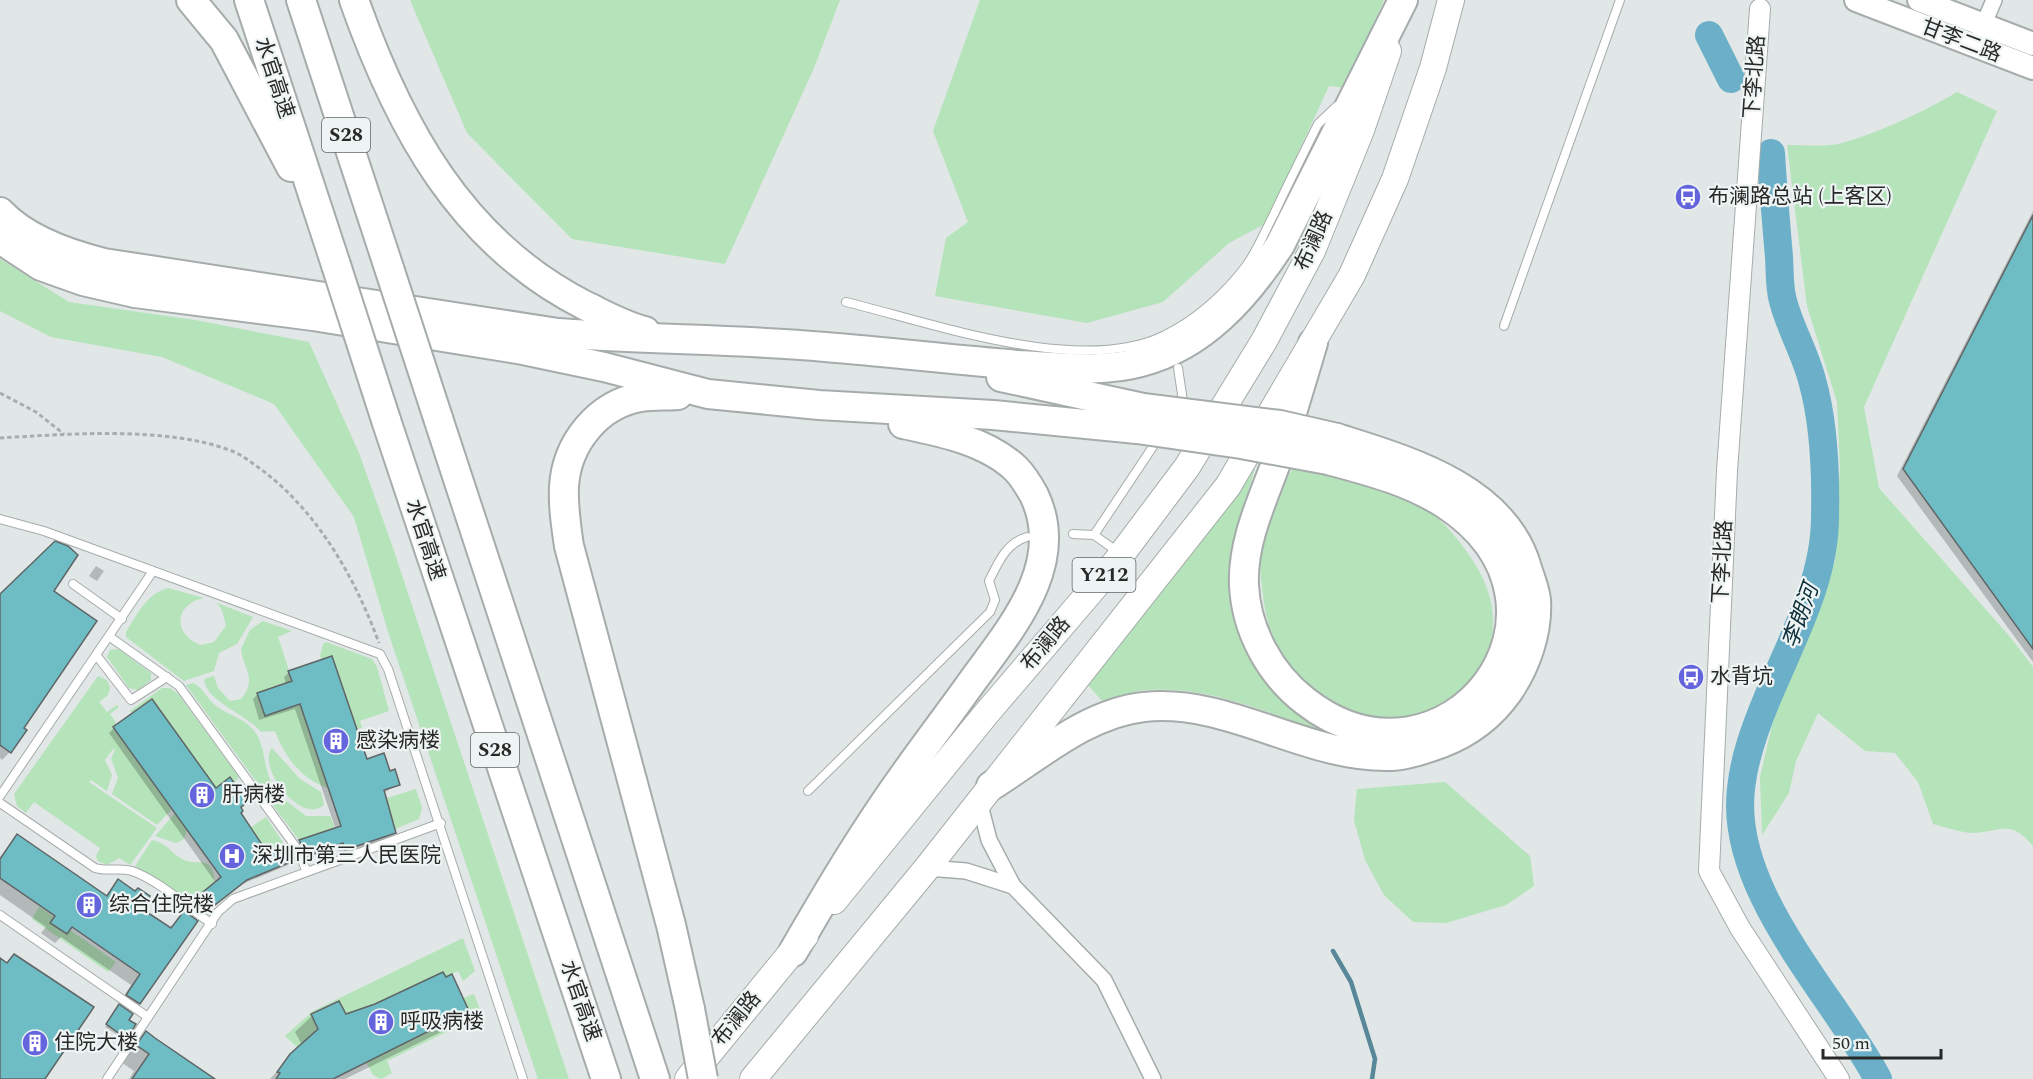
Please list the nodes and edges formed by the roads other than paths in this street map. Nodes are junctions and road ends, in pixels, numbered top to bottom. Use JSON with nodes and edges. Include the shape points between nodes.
{"nodes":[{"id":1,"x":191,"y":0,"type":"edge"},
{"id":2,"x":249,"y":0,"type":"edge"},
{"id":3,"x":301,"y":0,"type":"edge"},
{"id":4,"x":354,"y":0,"type":"edge"},
{"id":5,"x":1404,"y":0,"type":"edge"},
{"id":6,"x":1451,"y":0,"type":"edge"},
{"id":7,"x":1620,"y":0,"type":"edge"},
{"id":8,"x":1856,"y":0,"type":"edge"},
{"id":9,"x":1919,"y":0,"type":"edge"},
{"id":10,"x":1994,"y":0,"type":"edge"},
{"id":11,"x":1760,"y":9,"type":"dead end"},
{"id":12,"x":1983,"y":25,"type":"junction"},
{"id":13,"x":2033,"y":44,"type":"edge"},
{"id":14,"x":1975,"y":46,"type":"junction"},
{"id":15,"x":2033,"y":69,"type":"edge"},
{"id":16,"x":1360,"y":85,"type":"junction"},
{"id":17,"x":0,"y":212,"type":"edge"},
{"id":18,"x":317,"y":212,"type":"junction"},
{"id":19,"x":0,"y":239,"type":"edge"},
{"id":20,"x":846,"y":302,"type":"dead end"},
{"id":21,"x":1504,"y":326,"type":"dead end"},
{"id":22,"x":700,"y":342,"type":"junction"},
{"id":23,"x":1313,"y":343,"type":"junction"},
{"id":24,"x":930,"y":359,"type":"junction"},
{"id":25,"x":1178,"y":368,"type":"dead end"},
{"id":26,"x":708,"y":394,"type":"junction"},
{"id":27,"x":819,"y":405,"type":"junction"},
{"id":28,"x":1140,"y":419,"type":"junction"},
{"id":29,"x":1332,"y":449,"type":"junction"},
{"id":30,"x":0,"y":519,"type":"edge"},
{"id":31,"x":1073,"y":534,"type":"dead end"},
{"id":32,"x":1094,"y":536,"type":"junction"},
{"id":33,"x":1027,"y":537,"type":"dead end"},
{"id":34,"x":1121,"y":555,"type":"junction"},
{"id":35,"x":153,"y":571,"type":"junction"},
{"id":36,"x":73,"y":584,"type":"dead end"},
{"id":37,"x":122,"y":619,"type":"junction"},
{"id":38,"x":110,"y":637,"type":"junction"},
{"id":39,"x":97,"y":656,"type":"junction"},
{"id":40,"x":167,"y":677,"type":"junction"},
{"id":41,"x":808,"y":791,"type":"dead end"},
{"id":42,"x":985,"y":793,"type":"junction"},
{"id":43,"x":0,"y":796,"type":"edge"},
{"id":44,"x":0,"y":803,"type":"edge"},
{"id":45,"x":441,"y":823,"type":"junction"},
{"id":46,"x":927,"y":868,"type":"junction"},
{"id":47,"x":306,"y":870,"type":"junction"},
{"id":48,"x":1013,"y":886,"type":"junction"},
{"id":49,"x":0,"y":915,"type":"edge"},
{"id":50,"x":212,"y":924,"type":"junction"},
{"id":51,"x":793,"y":952,"type":"junction"},
{"id":52,"x":148,"y":1017,"type":"junction"},
{"id":53,"x":107,"y":1079,"type":"edge"},
{"id":54,"x":523,"y":1079,"type":"edge"},
{"id":55,"x":606,"y":1079,"type":"edge"},
{"id":56,"x":655,"y":1079,"type":"edge"},
{"id":57,"x":688,"y":1079,"type":"edge"},
{"id":58,"x":703,"y":1079,"type":"edge"},
{"id":59,"x":753,"y":1079,"type":"edge"},
{"id":60,"x":1153,"y":1079,"type":"edge"},
{"id":61,"x":1839,"y":1079,"type":"edge"}],
"edges":[{"from":1,"to":18,"type":"highway","via":[[224,40],[271,134]]},
{"from":2,"to":18,"type":"highway","name":"水官高速","number":"S28"},
{"from":3,"to":56,"type":"highway","number":"S28","bridge":true},
{"from":4,"to":22,"type":"highway","via":[[410,132],[452,195],[480,227],[536,277],[568,297],[633,328]]},
{"from":5,"to":16,"type":"highway"},
{"from":5,"to":34,"type":"main road","name":"布澜路","number":"Y212","via":[[1361,130],[1312,251],[1264,341],[1187,467]]},
{"from":6,"to":23,"type":"main road","number":"Y212","via":[[1433,68],[1395,179],[1352,275]]},
{"from":7,"to":21,"type":"lane"},
{"from":8,"to":14,"type":"main road","name":"甘李二路"},
{"from":9,"to":12,"type":"main road","name":"甘李二路"},
{"from":10,"to":12,"type":"street"},
{"from":11,"to":61,"type":"street","name":"下李北路","via":[[1727,471],[1709,871],[1740,928]]},
{"from":12,"to":13,"type":"main road","name":"甘李二路"},
{"from":12,"to":14,"type":"street"},
{"from":14,"to":15,"type":"main road","name":"甘李二路"},
{"from":16,"to":20,"type":"lane","via":[[1318,124],[1246,266],[1192,319],[1163,340],[1079,352],[1003,342]]},
{"from":16,"to":24,"type":"highway","via":[[1280,245],[1257,280],[1194,339],[1170,352],[1118,367],[1069,368]]},
{"from":17,"to":22,"type":"highway","via":[[13,226],[49,244],[84,258],[149,272],[558,333]]},
{"from":18,"to":55,"type":"highway","name":"水官高速","number":"S28","bridge":true},
{"from":19,"to":26,"type":"highway","via":[[41,266],[135,293],[313,315],[523,350]]},
{"from":22,"to":24,"type":"highway","via":[[824,347]]},
{"from":23,"to":29,"type":"highway","via":[[1249,543],[1244,584],[1251,622],[1265,657],[1290,689],[1320,712],[1356,728],[1383,734],[1417,730],[1450,716],[1479,693],[1502,663],[1510,636],[1512,603],[1500,563],[1479,532],[1446,505]]},
{"from":23,"to":42,"type":"main road","number":"Y212","via":[[1228,486]]},
{"from":24,"to":28,"type":"highway","via":[[1077,395]]},
{"from":25,"to":32,"type":"lane","via":[[1183,401]]},
{"from":26,"to":27,"type":"highway"},
{"from":26,"to":58,"type":"highway","bridge":true,"via":[[641,397],[596,418],[582,433],[564,484],[569,546],[671,925]]},
{"from":27,"to":28,"type":"highway"},
{"from":27,"to":51,"type":"highway","via":[[946,433],[1001,458],[1017,469],[1040,508],[1043,559],[1034,589],[1007,634],[869,823]]},
{"from":28,"to":29,"type":"highway","bridge":true,"via":[[1241,444]]},
{"from":29,"to":42,"type":"highway","via":[[1406,459],[1438,473],[1492,513],[1510,532],[1526,564],[1536,599],[1532,639],[1521,673],[1500,704],[1464,735],[1394,756],[1324,747],[1185,706],[1144,707],[1099,719]]},
{"from":30,"to":35,"type":"lane"},
{"from":31,"to":32,"type":"lane"},
{"from":32,"to":34,"type":"lane"},
{"from":33,"to":41,"type":"lane","via":[[1012,544],[989,581],[995,600],[990,612]]},
{"from":34,"to":51,"type":"main road","name":"布澜路","number":"Y212"},
{"from":35,"to":37,"type":"lane"},
{"from":35,"to":45,"type":"lane","via":[[380,654]]},
{"from":36,"to":37,"type":"lane"},
{"from":37,"to":38,"type":"lane"},
{"from":38,"to":39,"type":"lane"},
{"from":38,"to":40,"type":"lane"},
{"from":39,"to":40,"type":"lane","via":[[131,700]]},
{"from":39,"to":43,"type":"lane"},
{"from":40,"to":47,"type":"lane","via":[[179,686],[298,850]]},
{"from":42,"to":46,"type":"main road","number":"Y212"},
{"from":42,"to":48,"type":"street","via":[[989,840]]},
{"from":44,"to":50,"type":"lane","via":[[95,868],[123,869],[141,875]]},
{"from":45,"to":47,"type":"lane"},
{"from":45,"to":54,"type":"lane"},
{"from":46,"to":48,"type":"street","via":[[966,871]]},
{"from":46,"to":59,"type":"main road","number":"Y212"},
{"from":47,"to":50,"type":"lane","via":[[233,899],[218,912]]},
{"from":48,"to":60,"type":"street","via":[[1104,980]]},
{"from":49,"to":52,"type":"lane"},
{"from":50,"to":52,"type":"lane"},
{"from":51,"to":57,"type":"main road","name":"布澜路","number":"Y212"},
{"from":52,"to":53,"type":"lane"}]}
